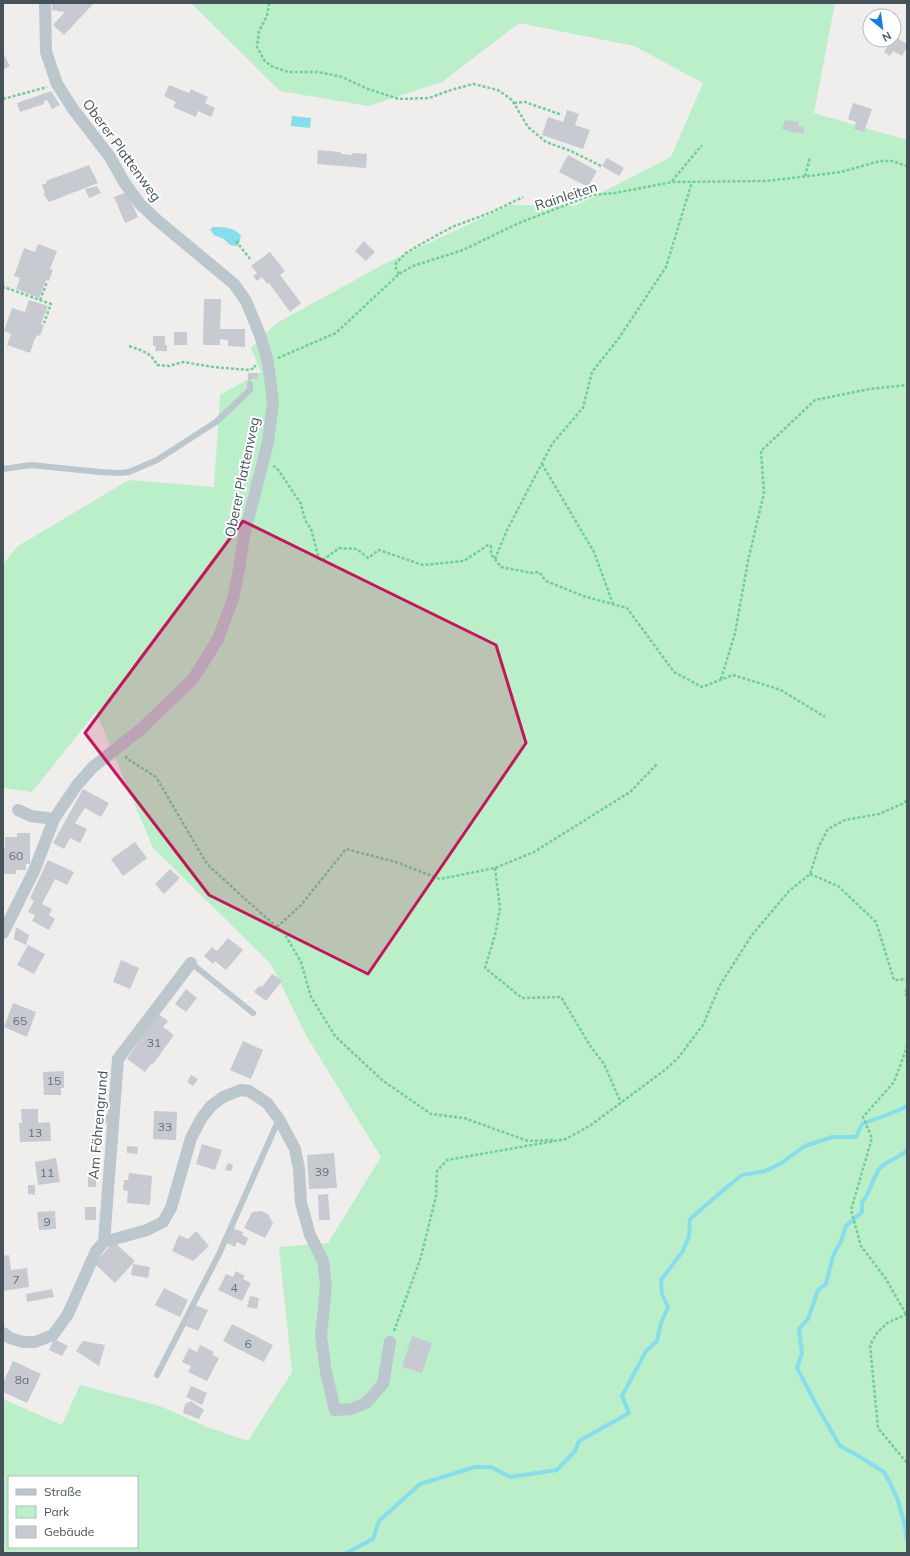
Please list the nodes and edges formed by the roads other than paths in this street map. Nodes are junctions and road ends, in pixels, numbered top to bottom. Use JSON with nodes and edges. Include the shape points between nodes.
{"nodes":[{"id":1,"x":45,"y":3,"type":"edge"},
{"id":2,"x":250,"y":384,"type":"dead end"},
{"id":3,"x":3,"y":469,"type":"edge"},
{"id":4,"x":18,"y":810,"type":"dead end"},
{"id":5,"x":54,"y":819,"type":"junction"},
{"id":6,"x":3,"y":933,"type":"edge"},
{"id":7,"x":191,"y":963,"type":"joint"},
{"id":8,"x":253,"y":1013,"type":"dead end"},
{"id":9,"x":279,"y":1119,"type":"junction"},
{"id":10,"x":104,"y":1242,"type":"junction"},
{"id":11,"x":3,"y":1333,"type":"edge"},
{"id":12,"x":390,"y":1342,"type":"road end"},
{"id":13,"x":157,"y":1375,"type":"dead end"}],
"edges":[{"from":1,"to":5,"type":"street","name":"Oberer Plattenweg","via":[[46,52],[57,84],[110,157],[140,204],[234,284],[246,301],[268,362],[273,402],[268,442],[244,536],[239,569],[218,639],[193,679],[141,729],[93,768],[77,785]]},
{"from":2,"to":3,"type":"lane","via":[[250,390],[216,422],[157,460],[129,472],[100,472],[31,465]]},
{"from":4,"to":5,"type":"street","via":[[31,816]]},
{"from":5,"to":6,"type":"street","name":"Oberer Plattenweg","via":[[34,872]]},
{"from":7,"to":8,"type":"lane"},
{"from":7,"to":10,"type":"street","name":"Am Föhrengrund","via":[[118,1059]]},
{"from":9,"to":10,"type":"street","via":[[267,1103],[249,1091],[241,1090],[223,1097],[211,1106],[196,1127],[171,1208],[163,1222],[147,1230]]},
{"from":9,"to":12,"type":"street","via":[[295,1149],[301,1203],[310,1235],[323,1261],[326,1285],[321,1336],[335,1410],[351,1409],[366,1403],[384,1384]]},
{"from":9,"to":13,"type":"lane","via":[[220,1252]]},
{"from":10,"to":11,"type":"street","via":[[96,1250],[68,1314],[52,1335],[35,1342],[23,1342]]}]}
